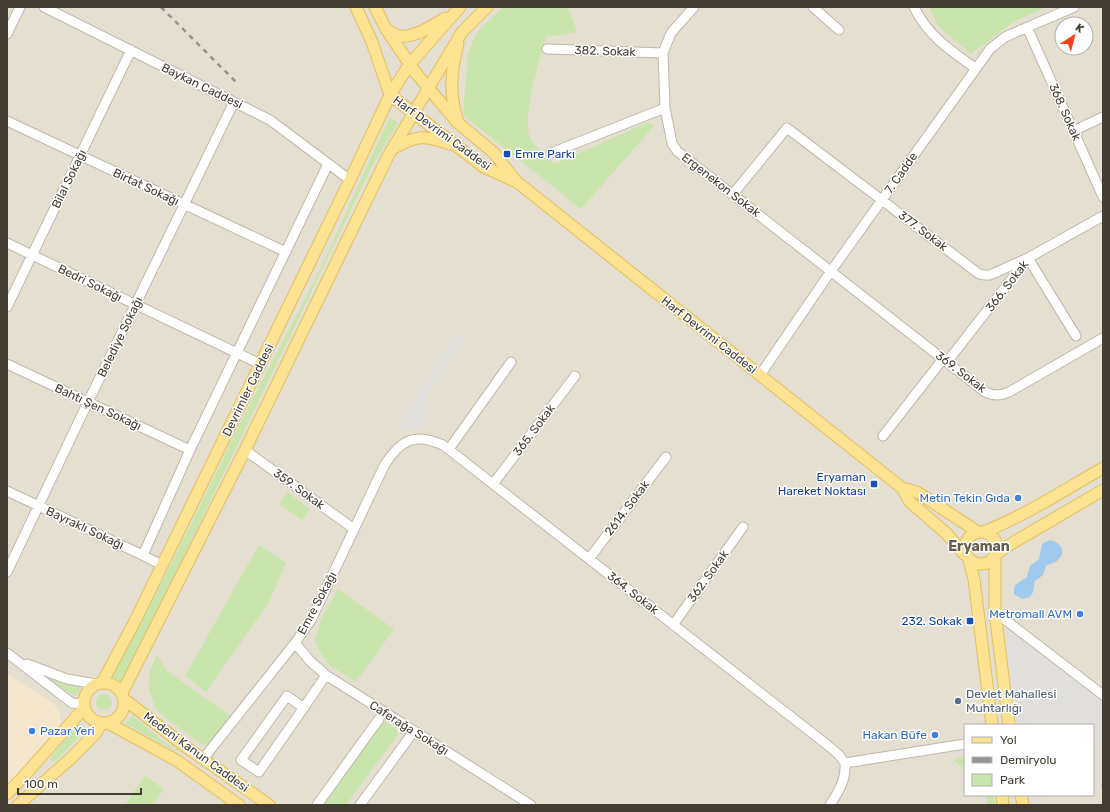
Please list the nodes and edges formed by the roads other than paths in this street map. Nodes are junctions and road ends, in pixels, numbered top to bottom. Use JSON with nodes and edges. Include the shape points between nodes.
{"nodes":[{"id":1,"x":20,"y":7,"type":"edge"},
{"id":2,"x":44,"y":7,"type":"edge"},
{"id":3,"x":356,"y":7,"type":"edge"},
{"id":4,"x":375,"y":7,"type":"edge"},
{"id":5,"x":487,"y":7,"type":"edge"},
{"id":6,"x":694,"y":7,"type":"edge"},
{"id":7,"x":813,"y":7,"type":"edge"},
{"id":8,"x":914,"y":7,"type":"edge"},
{"id":9,"x":1074,"y":7,"type":"edge"},
{"id":10,"x":458,"y":8,"type":"edge"},
{"id":11,"x":1027,"y":27,"type":"junction"},
{"id":12,"x":386,"y":29,"type":"junction"},
{"id":13,"x":839,"y":30,"type":"dead end"},
{"id":14,"x":462,"y":32,"type":"junction"},
{"id":15,"x":7,"y":34,"type":"edge"},
{"id":16,"x":547,"y":49,"type":"dead end"},
{"id":17,"x":131,"y":50,"type":"junction"},
{"id":18,"x":663,"y":53,"type":"junction"},
{"id":19,"x":409,"y":65,"type":"junction"},
{"id":20,"x":975,"y":68,"type":"junction"},
{"id":21,"x":429,"y":88,"type":"junction"},
{"id":22,"x":390,"y":95,"type":"junction"},
{"id":23,"x":234,"y":102,"type":"junction"},
{"id":24,"x":665,"y":108,"type":"junction"},
{"id":25,"x":414,"y":113,"type":"junction"},
{"id":26,"x":1103,"y":117,"type":"edge"},
{"id":27,"x":7,"y":121,"type":"edge"},
{"id":28,"x":457,"y":122,"type":"junction"},
{"id":29,"x":1073,"y":131,"type":"junction"},
{"id":30,"x":460,"y":148,"type":"junction"},
{"id":31,"x":392,"y":149,"type":"junction"},
{"id":32,"x":551,"y":153,"type":"dead end"},
{"id":33,"x":80,"y":156,"type":"junction"},
{"id":34,"x":328,"y":164,"type":"junction"},
{"id":35,"x":350,"y":180,"type":"junction"},
{"id":36,"x":517,"y":182,"type":"junction"},
{"id":37,"x":733,"y":194,"type":"junction"},
{"id":38,"x":1103,"y":197,"type":"edge"},
{"id":39,"x":882,"y":200,"type":"junction"},
{"id":40,"x":184,"y":204,"type":"junction"},
{"id":41,"x":1103,"y":216,"type":"edge"},
{"id":42,"x":7,"y":243,"type":"edge"},
{"id":43,"x":286,"y":252,"type":"junction"},
{"id":44,"x":32,"y":255,"type":"junction"},
{"id":45,"x":1028,"y":258,"type":"junction"},
{"id":46,"x":831,"y":271,"type":"junction"},
{"id":47,"x":135,"y":304,"type":"junction"},
{"id":48,"x":7,"y":307,"type":"edge"},
{"id":49,"x":1076,"y":336,"type":"dead end"},
{"id":50,"x":1102,"y":341,"type":"edge"},
{"id":51,"x":237,"y":353,"type":"junction"},
{"id":52,"x":945,"y":360,"type":"junction"},
{"id":53,"x":511,"y":362,"type":"dead end"},
{"id":54,"x":7,"y":364,"type":"edge"},
{"id":55,"x":260,"y":364,"type":"junction"},
{"id":56,"x":760,"y":375,"type":"junction"},
{"id":57,"x":574,"y":376,"type":"dead end"},
{"id":58,"x":88,"y":402,"type":"junction"},
{"id":59,"x":883,"y":436,"type":"dead end"},
{"id":60,"x":413,"y":439,"type":"joint"},
{"id":61,"x":449,"y":449,"type":"junction"},
{"id":62,"x":190,"y":450,"type":"junction"},
{"id":63,"x":245,"y":450,"type":"junction"},
{"id":64,"x":666,"y":457,"type":"dead end"},
{"id":65,"x":1103,"y":468,"type":"edge"},
{"id":66,"x":493,"y":484,"type":"junction"},
{"id":67,"x":902,"y":488,"type":"junction"},
{"id":68,"x":1103,"y":490,"type":"edge"},
{"id":69,"x":7,"y":491,"type":"edge"},
{"id":70,"x":38,"y":506,"type":"junction"},
{"id":71,"x":743,"y":527,"type":"dead end"},
{"id":72,"x":354,"y":529,"type":"junction"},
{"id":73,"x":980,"y":532,"type":"junction"},
{"id":74,"x":143,"y":555,"type":"junction"},
{"id":75,"x":995,"y":556,"type":"junction"},
{"id":76,"x":967,"y":558,"type":"junction"},
{"id":77,"x":589,"y":559,"type":"junction"},
{"id":78,"x":162,"y":566,"type":"junction"},
{"id":79,"x":7,"y":572,"type":"edge"},
{"id":80,"x":995,"y":612,"type":"junction"},
{"id":81,"x":673,"y":624,"type":"junction"},
{"id":82,"x":295,"y":643,"type":"junction"},
{"id":83,"x":7,"y":653,"type":"edge"},
{"id":84,"x":16,"y":659,"type":"junction"},
{"id":85,"x":326,"y":675,"type":"junction"},
{"id":86,"x":99,"y":683,"type":"junction"},
{"id":87,"x":1103,"y":695,"type":"edge"},
{"id":88,"x":123,"y":696,"type":"junction"},
{"id":89,"x":84,"y":706,"type":"junction"},
{"id":90,"x":304,"y":708,"type":"junction"},
{"id":91,"x":379,"y":719,"type":"dead end"},
{"id":92,"x":105,"y":723,"type":"junction"},
{"id":93,"x":992,"y":724,"type":"edge"},
{"id":94,"x":1009,"y":724,"type":"edge"},
{"id":95,"x":414,"y":731,"type":"junction"},
{"id":96,"x":964,"y":744,"type":"edge"},
{"id":97,"x":203,"y":759,"type":"junction"},
{"id":98,"x":845,"y":763,"type":"junction"},
{"id":99,"x":7,"y":794,"type":"edge"},
{"id":100,"x":529,"y":804,"type":"edge"},
{"id":101,"x":18,"y":805,"type":"edge"},
{"id":102,"x":239,"y":805,"type":"edge"},
{"id":103,"x":269,"y":805,"type":"edge"},
{"id":104,"x":317,"y":805,"type":"edge"},
{"id":105,"x":360,"y":805,"type":"edge"},
{"id":106,"x":830,"y":805,"type":"edge"}],
"edges":[{"from":1,"to":15,"type":"street"},
{"from":2,"to":17,"type":"street","name":"Baykan Caddesi"},
{"from":3,"to":22,"type":"main road","via":[[372,42]]},
{"from":4,"to":12,"type":"main road","name":"Harf Devrimi Caddesi"},
{"from":5,"to":14,"type":"main road"},
{"from":6,"to":18,"type":"street","name":"Ergenekon Sokak","via":[[672,33]]},
{"from":7,"to":13,"type":"street"},
{"from":8,"to":20,"type":"street","via":[[920,19],[942,44]]},
{"from":9,"to":11,"type":"street","name":"7. Cadde"},
{"from":10,"to":12,"type":"main road","via":[[432,26],[411,35],[401,36]]},
{"from":10,"to":19,"type":"main road","name":"Devrimler Caddesi"},
{"from":11,"to":20,"type":"street","name":"7. Cadde","via":[[1005,37],[990,49]]},
{"from":11,"to":29,"type":"street","name":"368. Sokak"},
{"from":12,"to":19,"type":"main road","name":"Harf Devrimi Caddesi"},
{"from":14,"to":21,"type":"main road","name":"Devrimler Caddesi"},
{"from":14,"to":28,"type":"main road","via":[[455,56],[451,90]]},
{"from":16,"to":18,"type":"street","name":"382. Sokak"},
{"from":17,"to":23,"type":"street","name":"Baykan Caddesi"},
{"from":17,"to":33,"type":"street","name":"Bilal Sokağı"},
{"from":18,"to":24,"type":"street","name":"Ergenekon Sokak"},
{"from":19,"to":21,"type":"main road","name":"Harf Devrimi Caddesi"},
{"from":19,"to":22,"type":"main road","name":"Devrimler Caddesi"},
{"from":20,"to":39,"type":"street","name":"7. Cadde"},
{"from":21,"to":25,"type":"main road","name":"Devrimler Caddesi"},
{"from":21,"to":28,"type":"main road","name":"Harf Devrimi Caddesi"},
{"from":22,"to":25,"type":"main road","name":"Harf Devrimi Caddesi"},
{"from":22,"to":35,"type":"main road","name":"Devrimler Caddesi"},
{"from":23,"to":34,"type":"street","name":"Baykan Caddesi","via":[[270,120]]},
{"from":23,"to":40,"type":"street","name":"Belediye Sokağı"},
{"from":24,"to":32,"type":"street"},
{"from":24,"to":37,"type":"street","name":"Ergenekon Sokak","via":[[672,142],[677,151]]},
{"from":25,"to":30,"type":"main road","name":"Harf Devrimi Caddesi"},
{"from":25,"to":31,"type":"main road","name":"Devrimler Caddesi"},
{"from":26,"to":29,"type":"street"},
{"from":27,"to":33,"type":"street","name":"Birtat Sokağı"},
{"from":28,"to":36,"type":"main road","name":"Harf Devrimi Caddesi","via":[[494,153]]},
{"from":29,"to":38,"type":"street","name":"368. Sokak"},
{"from":30,"to":31,"type":"main road","via":[[434,138],[420,138],[408,140]]},
{"from":30,"to":36,"type":"main road","name":"Harf Devrimi Caddesi","via":[[484,167]]},
{"from":31,"to":63,"type":"main road","name":"Devrimler Caddesi"},
{"from":33,"to":40,"type":"street","name":"Birtat Sokağı"},
{"from":33,"to":44,"type":"street","name":"Bilal Sokağı"},
{"from":34,"to":35,"type":"street","name":"Baykan Caddesi"},
{"from":34,"to":43,"type":"street"},
{"from":35,"to":55,"type":"main road","name":"Devrimler Caddesi"},
{"from":36,"to":56,"type":"main road","name":"Harf Devrimi Caddesi"},
{"from":37,"to":39,"type":"street","name":"377. Sokak","via":[[787,128]]},
{"from":37,"to":46,"type":"street","name":"Ergenekon Sokak"},
{"from":39,"to":45,"type":"street","name":"377. Sokak","via":[[979,274],[990,275]]},
{"from":39,"to":46,"type":"street","name":"7. Cadde"},
{"from":40,"to":43,"type":"street","name":"Birtat Sokağı"},
{"from":40,"to":47,"type":"street","name":"Belediye Sokağı"},
{"from":41,"to":45,"type":"street","name":"366. Sokak"},
{"from":42,"to":44,"type":"street","name":"Bedri Sokağı"},
{"from":43,"to":51,"type":"street"},
{"from":44,"to":47,"type":"street","name":"Bedri Sokağı"},
{"from":44,"to":48,"type":"street","name":"Bilal Sokağı"},
{"from":45,"to":49,"type":"street"},
{"from":45,"to":52,"type":"street","name":"366. Sokak"},
{"from":46,"to":52,"type":"street","name":"369. Sokak"},
{"from":46,"to":56,"type":"street","name":"7. Cadde"},
{"from":47,"to":51,"type":"street","name":"Bedri Sokağı"},
{"from":47,"to":58,"type":"street","name":"Belediye Sokağı"},
{"from":50,"to":52,"type":"street","name":"369. Sokak","via":[[997,396],[985,392]]},
{"from":51,"to":55,"type":"street","name":"Bedri Sokağı"},
{"from":51,"to":62,"type":"street"},
{"from":52,"to":59,"type":"street","name":"366. Sokak"},
{"from":53,"to":61,"type":"street"},
{"from":54,"to":58,"type":"street","name":"Bahtı Şen Sokağı"},
{"from":55,"to":78,"type":"main road","name":"Devrimler Caddesi"},
{"from":56,"to":67,"type":"main road","name":"Harf Devrimi Caddesi"},
{"from":57,"to":66,"type":"street","name":"365. Sokak"},
{"from":58,"to":62,"type":"street","name":"Bahtı Şen Sokağı"},
{"from":58,"to":70,"type":"street","name":"Belediye Sokağı"},
{"from":60,"to":61,"type":"street","name":"364. Sokak","via":[[432,440]]},
{"from":60,"to":72,"type":"street","name":"Emre Sokağı","via":[[399,447],[385,464]]},
{"from":61,"to":66,"type":"street","name":"364. Sokak"},
{"from":62,"to":74,"type":"street"},
{"from":63,"to":72,"type":"street","name":"359. Sokak"},
{"from":63,"to":88,"type":"main road","name":"Devrimler Caddesi"},
{"from":64,"to":77,"type":"street","name":"2614. Sokak"},
{"from":65,"to":73,"type":"main road","via":[[1032,509]]},
{"from":66,"to":77,"type":"street","name":"364. Sokak"},
{"from":67,"to":73,"type":"main road","name":"Harf Devrimi Caddesi","via":[[917,492]]},
{"from":67,"to":76,"type":"main road","name":"Harf Devrimi Caddesi","via":[[910,502],[946,533]]},
{"from":68,"to":75,"type":"main road","via":[[1009,545]]},
{"from":69,"to":70,"type":"street","name":"Bayraklı Sokağı"},
{"from":70,"to":74,"type":"street","name":"Bayraklı Sokağı"},
{"from":70,"to":79,"type":"street","name":"Belediye Sokağı"},
{"from":71,"to":81,"type":"street","name":"362. Sokak"},
{"from":72,"to":82,"type":"street","name":"Emre Sokağı","via":[[311,620]]},
{"from":73,"to":75,"type":"main road","via":[[988,534],[995,541]]},
{"from":73,"to":76,"type":"main road","via":[[973,534],[966,541],[964,546]]},
{"from":74,"to":78,"type":"street","name":"Bayraklı Sokağı"},
{"from":75,"to":76,"type":"main road","via":[[983,565],[978,565]]},
{"from":75,"to":80,"type":"main road"},
{"from":76,"to":93,"type":"main road","via":[[974,579]]},
{"from":77,"to":81,"type":"street","name":"364. Sokak"},
{"from":78,"to":86,"type":"main road","name":"Devrimler Caddesi"},
{"from":80,"to":87,"type":"street"},
{"from":80,"to":94,"type":"main road"},
{"from":81,"to":98,"type":"street","name":"364. Sokak","via":[[839,755]]},
{"from":82,"to":85,"type":"street","name":"Caferağa Sokağı"},
{"from":82,"to":97,"type":"street","name":"Emre Sokağı"},
{"from":83,"to":84,"type":"street"},
{"from":84,"to":86,"type":"street","via":[[66,679]]},
{"from":84,"to":89,"type":"street","via":[[72,703]]},
{"from":85,"to":90,"type":"street"},
{"from":85,"to":95,"type":"street","name":"Caferağa Sokağı"},
{"from":86,"to":88,"type":"main road","via":[[113,684]]},
{"from":86,"to":89,"type":"main road","via":[[87,691]]},
{"from":88,"to":92,"type":"main road","via":[[124,705],[119,716]]},
{"from":88,"to":97,"type":"main road","name":"Medeni Kanun Caddesi"},
{"from":89,"to":92,"type":"main road","via":[[90,718]]},
{"from":89,"to":99,"type":"main road"},
{"from":90,"to":90,"type":"street","via":[[259,772],[241,760],[287,696]]},
{"from":91,"to":104,"type":"street"},
{"from":92,"to":101,"type":"main road","via":[[69,760]]},
{"from":92,"to":102,"type":"main road","name":"Medeni Kanun Caddesi","via":[[176,760]]},
{"from":95,"to":100,"type":"street","name":"Caferağa Sokağı"},
{"from":95,"to":105,"type":"street"},
{"from":96,"to":98,"type":"street"},
{"from":97,"to":103,"type":"main road","name":"Medeni Kanun Caddesi"},
{"from":98,"to":106,"type":"street","via":[[844,780]]}]}
